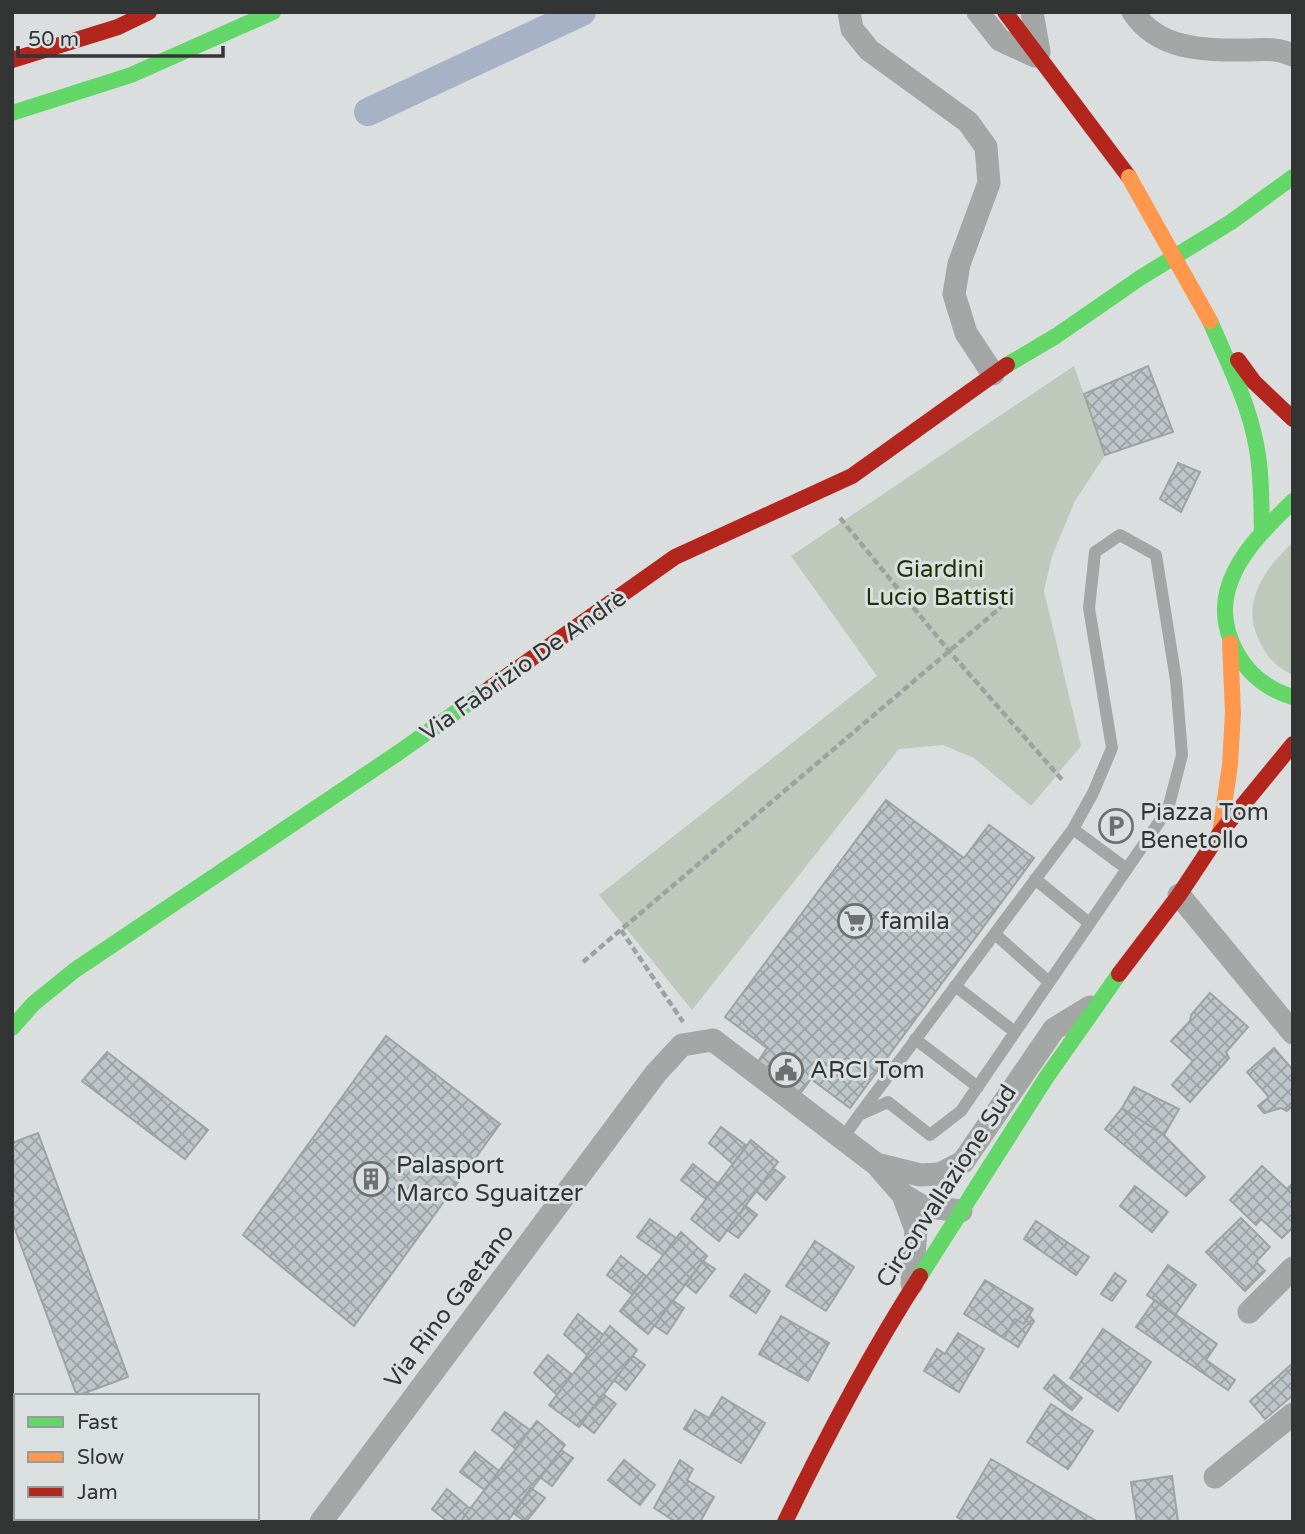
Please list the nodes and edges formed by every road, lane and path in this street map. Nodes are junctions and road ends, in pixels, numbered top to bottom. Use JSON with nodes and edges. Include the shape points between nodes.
{"nodes":[{"id":1,"x":149,"y":12,"type":"edge"},
{"id":2,"x":273,"y":12,"type":"edge"},
{"id":3,"x":849,"y":12,"type":"edge"},
{"id":4,"x":978,"y":12,"type":"edge"},
{"id":5,"x":1005,"y":12,"type":"edge"},
{"id":6,"x":1032,"y":12,"type":"edge"},
{"id":7,"x":1133,"y":12,"type":"edge"},
{"id":8,"x":1293,"y":55,"type":"edge"},
{"id":9,"x":1040,"y":58,"type":"junction"},
{"id":10,"x":12,"y":60,"type":"edge"},
{"id":11,"x":12,"y":113,"type":"edge"},
{"id":12,"x":1293,"y":177,"type":"edge"},
{"id":13,"x":1210,"y":321,"type":"junction"},
{"id":14,"x":993,"y":374,"type":"junction"},
{"id":15,"x":1293,"y":419,"type":"edge"},
{"id":16,"x":1293,"y":501,"type":"edge"},
{"id":17,"x":840,"y":518,"type":"dead end"},
{"id":18,"x":1262,"y":532,"type":"junction"},
{"id":19,"x":1007,"y":602,"type":"dead end"},
{"id":20,"x":1230,"y":641,"type":"junction"},
{"id":21,"x":949,"y":651,"type":"junction"},
{"id":22,"x":1293,"y":697,"type":"edge"},
{"id":23,"x":1293,"y":744,"type":"edge"},
{"id":24,"x":1064,"y":782,"type":"dead end"},
{"id":25,"x":1073,"y":829,"type":"junction"},
{"id":26,"x":1220,"y":832,"type":"junction"},
{"id":27,"x":1127,"y":869,"type":"junction"},
{"id":28,"x":1035,"y":879,"type":"junction"},
{"id":29,"x":1179,"y":895,"type":"junction"},
{"id":30,"x":1089,"y":923,"type":"junction"},
{"id":31,"x":621,"y":930,"type":"junction"},
{"id":32,"x":995,"y":934,"type":"junction"},
{"id":33,"x":583,"y":962,"type":"dead end"},
{"id":34,"x":1049,"y":982,"type":"junction"},
{"id":35,"x":955,"y":986,"type":"junction"},
{"id":36,"x":1102,"y":1000,"type":"junction"},
{"id":37,"x":12,"y":1028,"type":"edge"},
{"id":38,"x":1015,"y":1032,"type":"junction"},
{"id":39,"x":1293,"y":1033,"type":"edge"},
{"id":40,"x":915,"y":1040,"type":"junction"},
{"id":41,"x":696,"y":1043,"type":"junction"},
{"id":42,"x":978,"y":1087,"type":"junction"},
{"id":43,"x":859,"y":1115,"type":"junction"},
{"id":44,"x":843,"y":1138,"type":"junction"},
{"id":45,"x":876,"y":1164,"type":"junction"},
{"id":46,"x":903,"y":1195,"type":"junction"},
{"id":47,"x":961,"y":1211,"type":"junction"},
{"id":48,"x":1293,"y":1268,"type":"edge"},
{"id":49,"x":912,"y":1287,"type":"junction"},
{"id":50,"x":1249,"y":1312,"type":"dead end"},
{"id":51,"x":1293,"y":1414,"type":"edge"},
{"id":52,"x":1215,"y":1477,"type":"dead end"},
{"id":53,"x":321,"y":1522,"type":"edge"},
{"id":54,"x":785,"y":1522,"type":"edge"}],
"edges":[{"from":1,"to":10,"type":"main road","via":[[118,27]]},
{"from":2,"to":11,"type":"main road","via":[[131,75]]},
{"from":3,"to":14,"type":"street","via":[[852,29],[869,50],[968,122],[986,147],[989,183],[959,264],[954,295],[966,333]]},
{"from":4,"to":9,"type":"street","via":[[1000,40]]},
{"from":5,"to":9,"type":"main road"},
{"from":6,"to":9,"type":"street"},
{"from":7,"to":8,"type":"street","via":[[1163,41],[1203,49],[1277,48]]},
{"from":9,"to":13,"type":"main road","bridge":true,"via":[[1129,177]]},
{"from":12,"to":14,"type":"main road","name":"Via Fabrizio De Andrè","via":[[1231,222]]},
{"from":13,"to":15,"type":"main road","via":[[1254,382]]},
{"from":13,"to":18,"type":"main road","via":[[1252,427],[1259,461]]},
{"from":14,"to":37,"type":"main road","name":"Via Fabrizio De Andrè","via":[[852,476],[676,557],[398,753],[75,970]]},
{"from":16,"to":18,"type":"main road","name":"Circonvallazione Sud"},
{"from":17,"to":21,"type":"path"},
{"from":18,"to":20,"type":"main road","name":"Circonvallazione Sud","via":[[1235,570],[1225,599],[1223,621]]},
{"from":19,"to":21,"type":"path"},
{"from":20,"to":22,"type":"main road","name":"Circonvallazione Sud","via":[[1250,675],[1278,694]]},
{"from":20,"to":26,"type":"main road","name":"Circonvallazione Sud","via":[[1233,713]]},
{"from":21,"to":24,"type":"path"},
{"from":21,"to":31,"type":"path"},
{"from":23,"to":26,"type":"main road","name":"Circonvallazione Sud"},
{"from":25,"to":27,"type":"lane"},
{"from":25,"to":27,"type":"lane","via":[[1112,748],[1089,608],[1095,552],[1120,535],[1156,555],[1182,755],[1168,809]]},
{"from":25,"to":28,"type":"lane"},
{"from":26,"to":29,"type":"main road","name":"Circonvallazione Sud"},
{"from":27,"to":30,"type":"lane"},
{"from":28,"to":30,"type":"lane"},
{"from":28,"to":32,"type":"lane"},
{"from":29,"to":36,"type":"main road","name":"Circonvallazione Sud"},
{"from":29,"to":39,"type":"street"},
{"from":30,"to":34,"type":"lane"},
{"from":31,"to":33,"type":"path"},
{"from":31,"to":41,"type":"path"},
{"from":32,"to":34,"type":"lane"},
{"from":32,"to":35,"type":"lane"},
{"from":34,"to":38,"type":"lane"},
{"from":35,"to":38,"type":"lane"},
{"from":35,"to":40,"type":"lane"},
{"from":36,"to":45,"type":"street","via":[[1054,1029],[963,1162],[940,1174],[920,1175]]},
{"from":36,"to":47,"type":"main road","name":"Circonvallazione Sud"},
{"from":38,"to":42,"type":"lane"},
{"from":40,"to":42,"type":"lane"},
{"from":40,"to":43,"type":"lane"},
{"from":41,"to":44,"type":"street","via":[[713,1040]]},
{"from":41,"to":53,"type":"street","name":"Via Rino Gaetano","via":[[682,1045],[656,1073]]},
{"from":42,"to":43,"type":"lane","via":[[961,1111],[930,1135],[888,1102]]},
{"from":43,"to":44,"type":"lane"},
{"from":44,"to":45,"type":"street"},
{"from":45,"to":46,"type":"street"},
{"from":46,"to":47,"type":"street","via":[[922,1206]]},
{"from":46,"to":49,"type":"street","via":[[916,1230]]},
{"from":47,"to":49,"type":"main road","name":"Circonvallazione Sud"},
{"from":48,"to":50,"type":"street"},
{"from":49,"to":54,"type":"main road","name":"Circonvallazione Sud","via":[[830,1430]]},
{"from":51,"to":52,"type":"street"}]}
